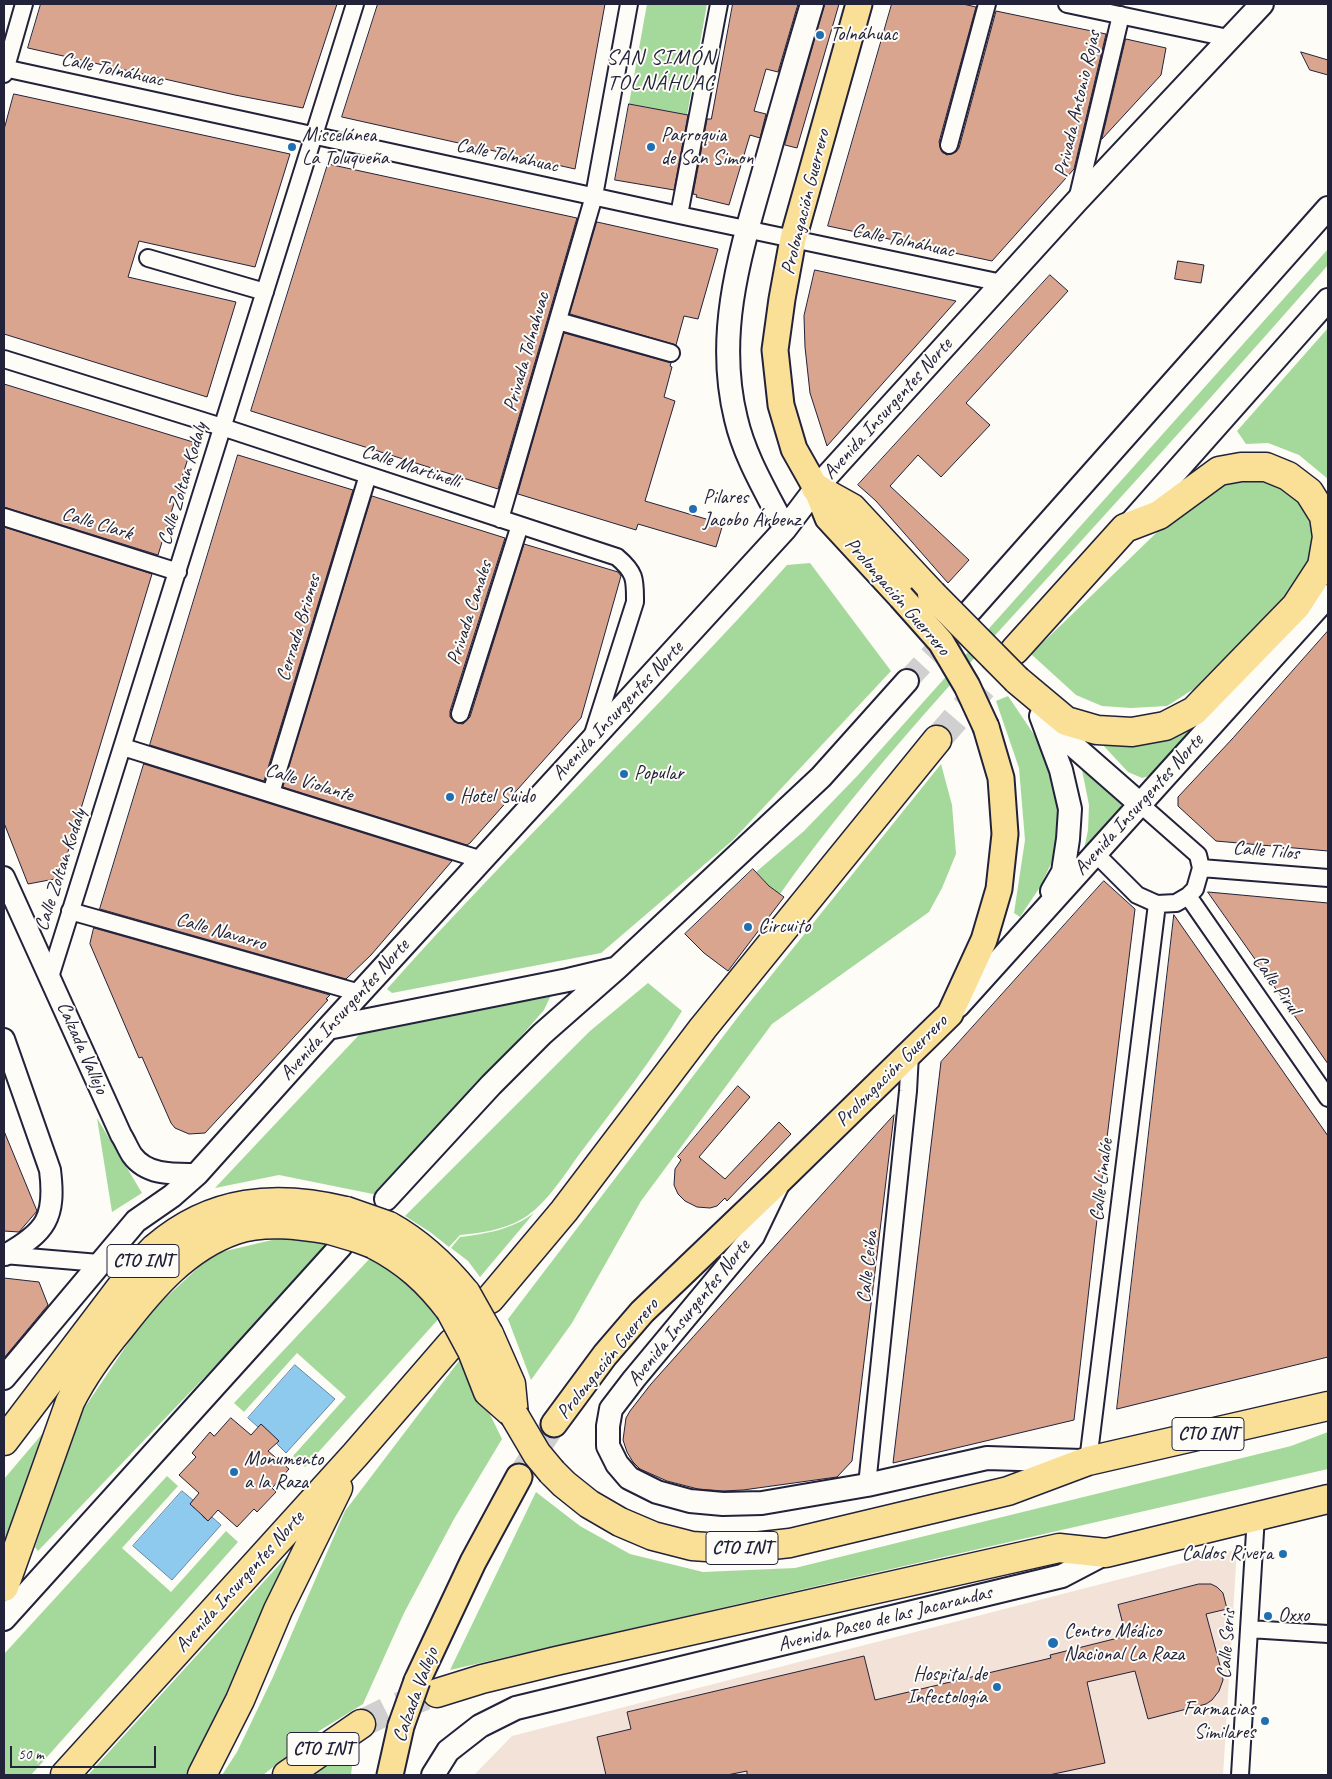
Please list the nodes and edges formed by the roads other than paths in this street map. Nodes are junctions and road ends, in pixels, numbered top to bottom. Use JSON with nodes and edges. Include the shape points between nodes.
{"nodes":[{"id":1,"x":24,"y":4,"type":"edge"},
{"id":2,"x":355,"y":4,"type":"edge"},
{"id":3,"x":629,"y":4,"type":"edge"},
{"id":4,"x":719,"y":4,"type":"edge"},
{"id":5,"x":812,"y":4,"type":"edge"},
{"id":6,"x":859,"y":4,"type":"edge"},
{"id":7,"x":987,"y":4,"type":"edge"},
{"id":8,"x":1067,"y":4,"type":"edge"},
{"id":9,"x":1262,"y":4,"type":"edge"},
{"id":10,"x":1121,"y":15,"type":"junction"},
{"id":11,"x":1228,"y":38,"type":"junction"},
{"id":12,"x":4,"y":71,"type":"edge"},
{"id":13,"x":314,"y":136,"type":"junction"},
{"id":14,"x":949,"y":145,"type":"dead end"},
{"id":15,"x":594,"y":196,"type":"junction"},
{"id":16,"x":1076,"y":202,"type":"junction"},
{"id":17,"x":1328,"y":208,"type":"edge"},
{"id":18,"x":679,"y":215,"type":"junction"},
{"id":19,"x":747,"y":229,"type":"junction"},
{"id":20,"x":793,"y":239,"type":"junction"},
{"id":21,"x":148,"y":258,"type":"dead end"},
{"id":22,"x":1002,"y":283,"type":"junction"},
{"id":23,"x":265,"y":292,"type":"junction"},
{"id":24,"x":1328,"y":300,"type":"edge"},
{"id":25,"x":558,"y":321,"type":"junction"},
{"id":26,"x":671,"y":353,"type":"dead end"},
{"id":27,"x":4,"y":359,"type":"edge"},
{"id":28,"x":222,"y":427,"type":"junction"},
{"id":29,"x":368,"y":475,"type":"junction"},
{"id":30,"x":816,"y":488,"type":"junction"},
{"id":31,"x":4,"y":517,"type":"edge"},
{"id":32,"x":500,"y":519,"type":"junction"},
{"id":33,"x":520,"y":525,"type":"junction"},
{"id":34,"x":785,"y":528,"type":"junction"},
{"id":35,"x":1126,"y":528,"type":"junction"},
{"id":36,"x":178,"y":572,"type":"junction"},
{"id":37,"x":1328,"y":596,"type":"edge"},
{"id":38,"x":971,"y":610,"type":"tunnel mouth"},
{"id":39,"x":1015,"y":650,"type":"tunnel mouth"},
{"id":40,"x":907,"y":681,"type":"tunnel mouth"},
{"id":41,"x":1022,"y":684,"type":"junction"},
{"id":42,"x":460,"y":714,"type":"dead end"},
{"id":43,"x":1040,"y":716,"type":"junction"},
{"id":44,"x":591,"y":740,"type":"junction"},
{"id":45,"x":937,"y":740,"type":"tunnel mouth"},
{"id":46,"x":123,"y":747,"type":"junction"},
{"id":47,"x":271,"y":793,"type":"junction"},
{"id":48,"x":1140,"y":804,"type":"junction"},
{"id":49,"x":1096,"y":854,"type":"junction"},
{"id":50,"x":482,"y":860,"type":"junction"},
{"id":51,"x":1201,"y":868,"type":"junction"},
{"id":52,"x":4,"y":877,"type":"edge"},
{"id":53,"x":1328,"y":878,"type":"edge"},
{"id":54,"x":1188,"y":896,"type":"junction"},
{"id":55,"x":1157,"y":904,"type":"junction"},
{"id":56,"x":70,"y":911,"type":"junction"},
{"id":57,"x":1037,"y":918,"type":"junction"},
{"id":58,"x":617,"y":968,"type":"junction"},
{"id":59,"x":50,"y":977,"type":"junction"},
{"id":60,"x":360,"y":993,"type":"junction"},
{"id":61,"x":950,"y":1014,"type":"junction"},
{"id":62,"x":328,"y":1028,"type":"junction"},
{"id":63,"x":4,"y":1039,"type":"edge"},
{"id":64,"x":910,"y":1054,"type":"junction"},
{"id":65,"x":1328,"y":1098,"type":"edge"},
{"id":66,"x":197,"y":1174,"type":"junction"},
{"id":67,"x":779,"y":1182,"type":"junction"},
{"id":68,"x":386,"y":1199,"type":"dead end"},
{"id":69,"x":339,"y":1229,"type":"junction"},
{"id":70,"x":4,"y":1255,"type":"edge"},
{"id":71,"x":99,"y":1263,"type":"junction"},
{"id":72,"x":469,"y":1301,"type":"junction"},
{"id":73,"x":471,"y":1342,"type":"junction"},
{"id":74,"x":4,"y":1378,"type":"edge"},
{"id":75,"x":1328,"y":1406,"type":"edge"},
{"id":76,"x":554,"y":1424,"type":"tunnel mouth"},
{"id":77,"x":4,"y":1440,"type":"edge"},
{"id":78,"x":355,"y":1455,"type":"junction"},
{"id":79,"x":1088,"y":1461,"type":"junction"},
{"id":80,"x":520,"y":1478,"type":"tunnel mouth"},
{"id":81,"x":867,"y":1485,"type":"junction"},
{"id":82,"x":1328,"y":1499,"type":"edge"},
{"id":83,"x":1256,"y":1516,"type":"junction"},
{"id":84,"x":1106,"y":1553,"type":"junction"},
{"id":85,"x":4,"y":1587,"type":"edge"},
{"id":86,"x":4,"y":1619,"type":"edge"},
{"id":87,"x":1249,"y":1629,"type":"junction"},
{"id":88,"x":1328,"y":1634,"type":"edge"},
{"id":89,"x":427,"y":1687,"type":"junction"},
{"id":90,"x":361,"y":1724,"type":"tunnel mouth"},
{"id":91,"x":65,"y":1775,"type":"edge"},
{"id":92,"x":202,"y":1775,"type":"edge"},
{"id":93,"x":287,"y":1775,"type":"edge"},
{"id":94,"x":390,"y":1775,"type":"edge"},
{"id":95,"x":433,"y":1775,"type":"edge"},
{"id":96,"x":1240,"y":1775,"type":"edge"}],
"edges":[{"from":1,"to":12,"type":"street"},
{"from":2,"to":13,"type":"street","name":"Calle Zoltan Kodaly"},
{"from":3,"to":15,"type":"street","name":"Privada Tolnahuac"},
{"from":4,"to":18,"type":"street"},
{"from":5,"to":19,"type":"main road"},
{"from":6,"to":20,"type":"main road","name":"Prolongación Guerrero"},
{"from":7,"to":14,"type":"street"},
{"from":8,"to":10,"type":"street"},
{"from":9,"to":11,"type":"main road","name":"Avenida Insurgentes Norte"},
{"from":10,"to":11,"type":"street"},
{"from":10,"to":16,"type":"street","name":"Privada Antonio Rojas"},
{"from":11,"to":16,"type":"main road","name":"Avenida Insurgentes Norte"},
{"from":12,"to":13,"type":"street","name":"Calle Tolnáhuac"},
{"from":13,"to":15,"type":"street","name":"Calle Tolnáhuac"},
{"from":13,"to":23,"type":"street","name":"Calle Zoltan Kodaly"},
{"from":15,"to":18,"type":"street","name":"Calle Tolnáhuac"},
{"from":15,"to":25,"type":"street","name":"Privada Tolnahuac"},
{"from":16,"to":22,"type":"main road","name":"Avenida Insurgentes Norte"},
{"from":17,"to":38,"type":"main road"},
{"from":18,"to":19,"type":"street","name":"Calle Tolnáhuac"},
{"from":19,"to":20,"type":"street","name":"Calle Tolnáhuac"},
{"from":19,"to":34,"type":"main road","via":[[732,293],[729,383],[747,454]]},
{"from":20,"to":22,"type":"street","name":"Calle Tolnáhuac"},
{"from":20,"to":30,"type":"main road","name":"Prolongación Guerrero","via":[[775,350],[781,405],[794,449]]},
{"from":21,"to":23,"type":"street"},
{"from":22,"to":30,"type":"main road","name":"Avenida Insurgentes Norte"},
{"from":23,"to":28,"type":"street","name":"Calle Zoltan Kodaly"},
{"from":24,"to":35,"type":"main road"},
{"from":25,"to":26,"type":"street"},
{"from":25,"to":32,"type":"street","name":"Privada Tolnahuac"},
{"from":27,"to":28,"type":"street","name":"Calle Martinelli"},
{"from":28,"to":29,"type":"street","name":"Calle Martinelli"},
{"from":28,"to":36,"type":"street","name":"Calle Zoltan Kodaly"},
{"from":29,"to":32,"type":"street","name":"Calle Martinelli"},
{"from":29,"to":47,"type":"street","name":"Cerrada Briones"},
{"from":30,"to":34,"type":"main road","name":"Avenida Insurgentes Norte"},
{"from":30,"to":41,"type":"highway","bridge":true,"via":[[852,508]]},
{"from":30,"to":61,"type":"main road","name":"Prolongación Guerrero","bridge":true,"via":[[828,518],[941,642],[968,686],[986,727],[1001,778],[1005,834],[999,889],[984,940]]},
{"from":31,"to":36,"type":"street","name":"Calle Clark"},
{"from":32,"to":33,"type":"street","name":"Calle Martinelli"},
{"from":33,"to":42,"type":"street","name":"Privada Canales"},
{"from":33,"to":44,"type":"street","name":"Calle Martinelli","via":[[617,557],[630,568],[635,581],[635,602]]},
{"from":34,"to":44,"type":"main road","name":"Avenida Insurgentes Norte"},
{"from":35,"to":39,"type":"highway"},
{"from":35,"to":41,"type":"highway","via":[[1159,515],[1218,471],[1266,467],[1288,476],[1309,492],[1324,516],[1327,537],[1322,566],[1296,606],[1194,711],[1165,726],[1132,732],[1097,730],[1066,721]]},
{"from":36,"to":46,"type":"street","name":"Calle Zoltan Kodaly"},
{"from":37,"to":48,"type":"main road","name":"Avenida Insurgentes Norte"},
{"from":40,"to":58,"type":"main road","via":[[821,777]]},
{"from":41,"to":43,"type":"main road"},
{"from":43,"to":48,"type":"main road"},
{"from":43,"to":57,"type":"main road","via":[[1061,770],[1070,809],[1063,872]]},
{"from":44,"to":50,"type":"main road","name":"Avenida Insurgentes Norte"},
{"from":45,"to":72,"type":"highway","via":[[702,1028],[564,1211]]},
{"from":46,"to":47,"type":"street","name":"Calle Violante"},
{"from":46,"to":56,"type":"street","name":"Calle Zoltan Kodaly"},
{"from":47,"to":50,"type":"street","name":"Calle Violante"},
{"from":48,"to":49,"type":"main road","name":"Avenida Insurgentes Norte"},
{"from":48,"to":51,"type":"street","via":[[1198,855]]},
{"from":49,"to":55,"type":"street","via":[[1137,895]]},
{"from":49,"to":57,"type":"main road","name":"Avenida Insurgentes Norte"},
{"from":50,"to":60,"type":"main road","name":"Avenida Insurgentes Norte"},
{"from":51,"to":53,"type":"street","name":"Calle Tilos"},
{"from":51,"to":54,"type":"street","via":[[1196,889]]},
{"from":52,"to":59,"type":"street","name":"Calzada Vallejo"},
{"from":54,"to":55,"type":"street","via":[[1176,902]]},
{"from":54,"to":65,"type":"street","name":"Calle Pirul"},
{"from":55,"to":79,"type":"street","name":"Calle Linalóe"},
{"from":56,"to":59,"type":"street","name":"Calle Zoltan Kodaly"},
{"from":56,"to":60,"type":"street","name":"Calle Navarro"},
{"from":57,"to":61,"type":"main road","name":"Avenida Insurgentes Norte"},
{"from":58,"to":62,"type":"main road"},
{"from":58,"to":68,"type":"main road","via":[[542,1034]]},
{"from":59,"to":66,"type":"street","name":"Calzada Vallejo","via":[[134,1157],[153,1171]]},
{"from":60,"to":62,"type":"main road","name":"Avenida Insurgentes Norte"},
{"from":61,"to":64,"type":"main road","name":"Prolongación Guerrero"},
{"from":62,"to":66,"type":"main road","name":"Avenida Insurgentes Norte"},
{"from":63,"to":70,"type":"street","via":[[50,1170],[53,1192],[48,1216],[39,1231],[28,1242]]},
{"from":64,"to":67,"type":"main road","name":"Prolongación Guerrero"},
{"from":64,"to":81,"type":"street","name":"Calle Ceiba"},
{"from":66,"to":71,"type":"main road","name":"Avenida Insurgentes Norte","via":[[136,1221]]},
{"from":67,"to":76,"type":"main road","name":"Prolongación Guerrero","via":[[642,1312]]},
{"from":67,"to":81,"type":"main road","name":"Avenida Insurgentes Norte","number":"CTO INT","via":[[753,1236],[612,1409],[608,1446],[629,1478],[658,1492],[690,1501],[762,1503]]},
{"from":69,"to":72,"type":"highway","bridge":true,"via":[[357,1238],[381,1235],[392,1254],[434,1289]]},
{"from":69,"to":77,"type":"highway","number":"CTO INT","via":[[300,1202],[282,1201],[255,1202],[226,1209],[179,1231],[134,1270]]},
{"from":69,"to":85,"type":"highway","via":[[283,1224],[236,1230],[195,1251],[153,1287],[82,1377],[70,1402]]},
{"from":69,"to":86,"type":"main road"},
{"from":70,"to":71,"type":"street"},
{"from":71,"to":74,"type":"main road","name":"Avenida Insurgentes Norte"},
{"from":72,"to":73,"type":"highway","bridge":true},
{"from":73,"to":78,"type":"highway","name":"Avenida Insurgentes Norte"},
{"from":73,"to":79,"type":"highway","number":"CTO INT","bridge":true,"via":[[511,1384],[514,1415],[538,1454],[564,1484],[589,1504],[620,1522],[654,1536],[692,1546],[736,1548],[790,1543],[1008,1491]]},
{"from":75,"to":79,"type":"highway","number":"CTO INT"},
{"from":78,"to":91,"type":"highway","name":"Avenida Insurgentes Norte"},
{"from":78,"to":92,"type":"highway","via":[[305,1552],[240,1700]]},
{"from":79,"to":81,"type":"main road","number":"CTO INT","via":[[987,1458]]},
{"from":80,"to":89,"type":"main road","name":"Calzada Vallejo","via":[[473,1562],[447,1617]]},
{"from":82,"to":83,"type":"highway","name":"Avenida Paseo de las Jacarandas"},
{"from":83,"to":84,"type":"highway","name":"Avenida Paseo de las Jacarandas"},
{"from":83,"to":87,"type":"street","name":"Calle Seris"},
{"from":84,"to":89,"type":"highway","via":[[1059,1548]]},
{"from":84,"to":95,"type":"main road","name":"Avenida Paseo de las Jacarandas","via":[[1062,1576],[516,1708],[480,1726],[448,1751]]},
{"from":87,"to":88,"type":"street"},
{"from":87,"to":96,"type":"street","name":"Calle Seris"},
{"from":89,"to":94,"type":"main road","name":"Calzada Vallejo","bridge":true,"via":[[401,1726]]},
{"from":90,"to":93,"type":"highway","number":"CTO INT"}]}
